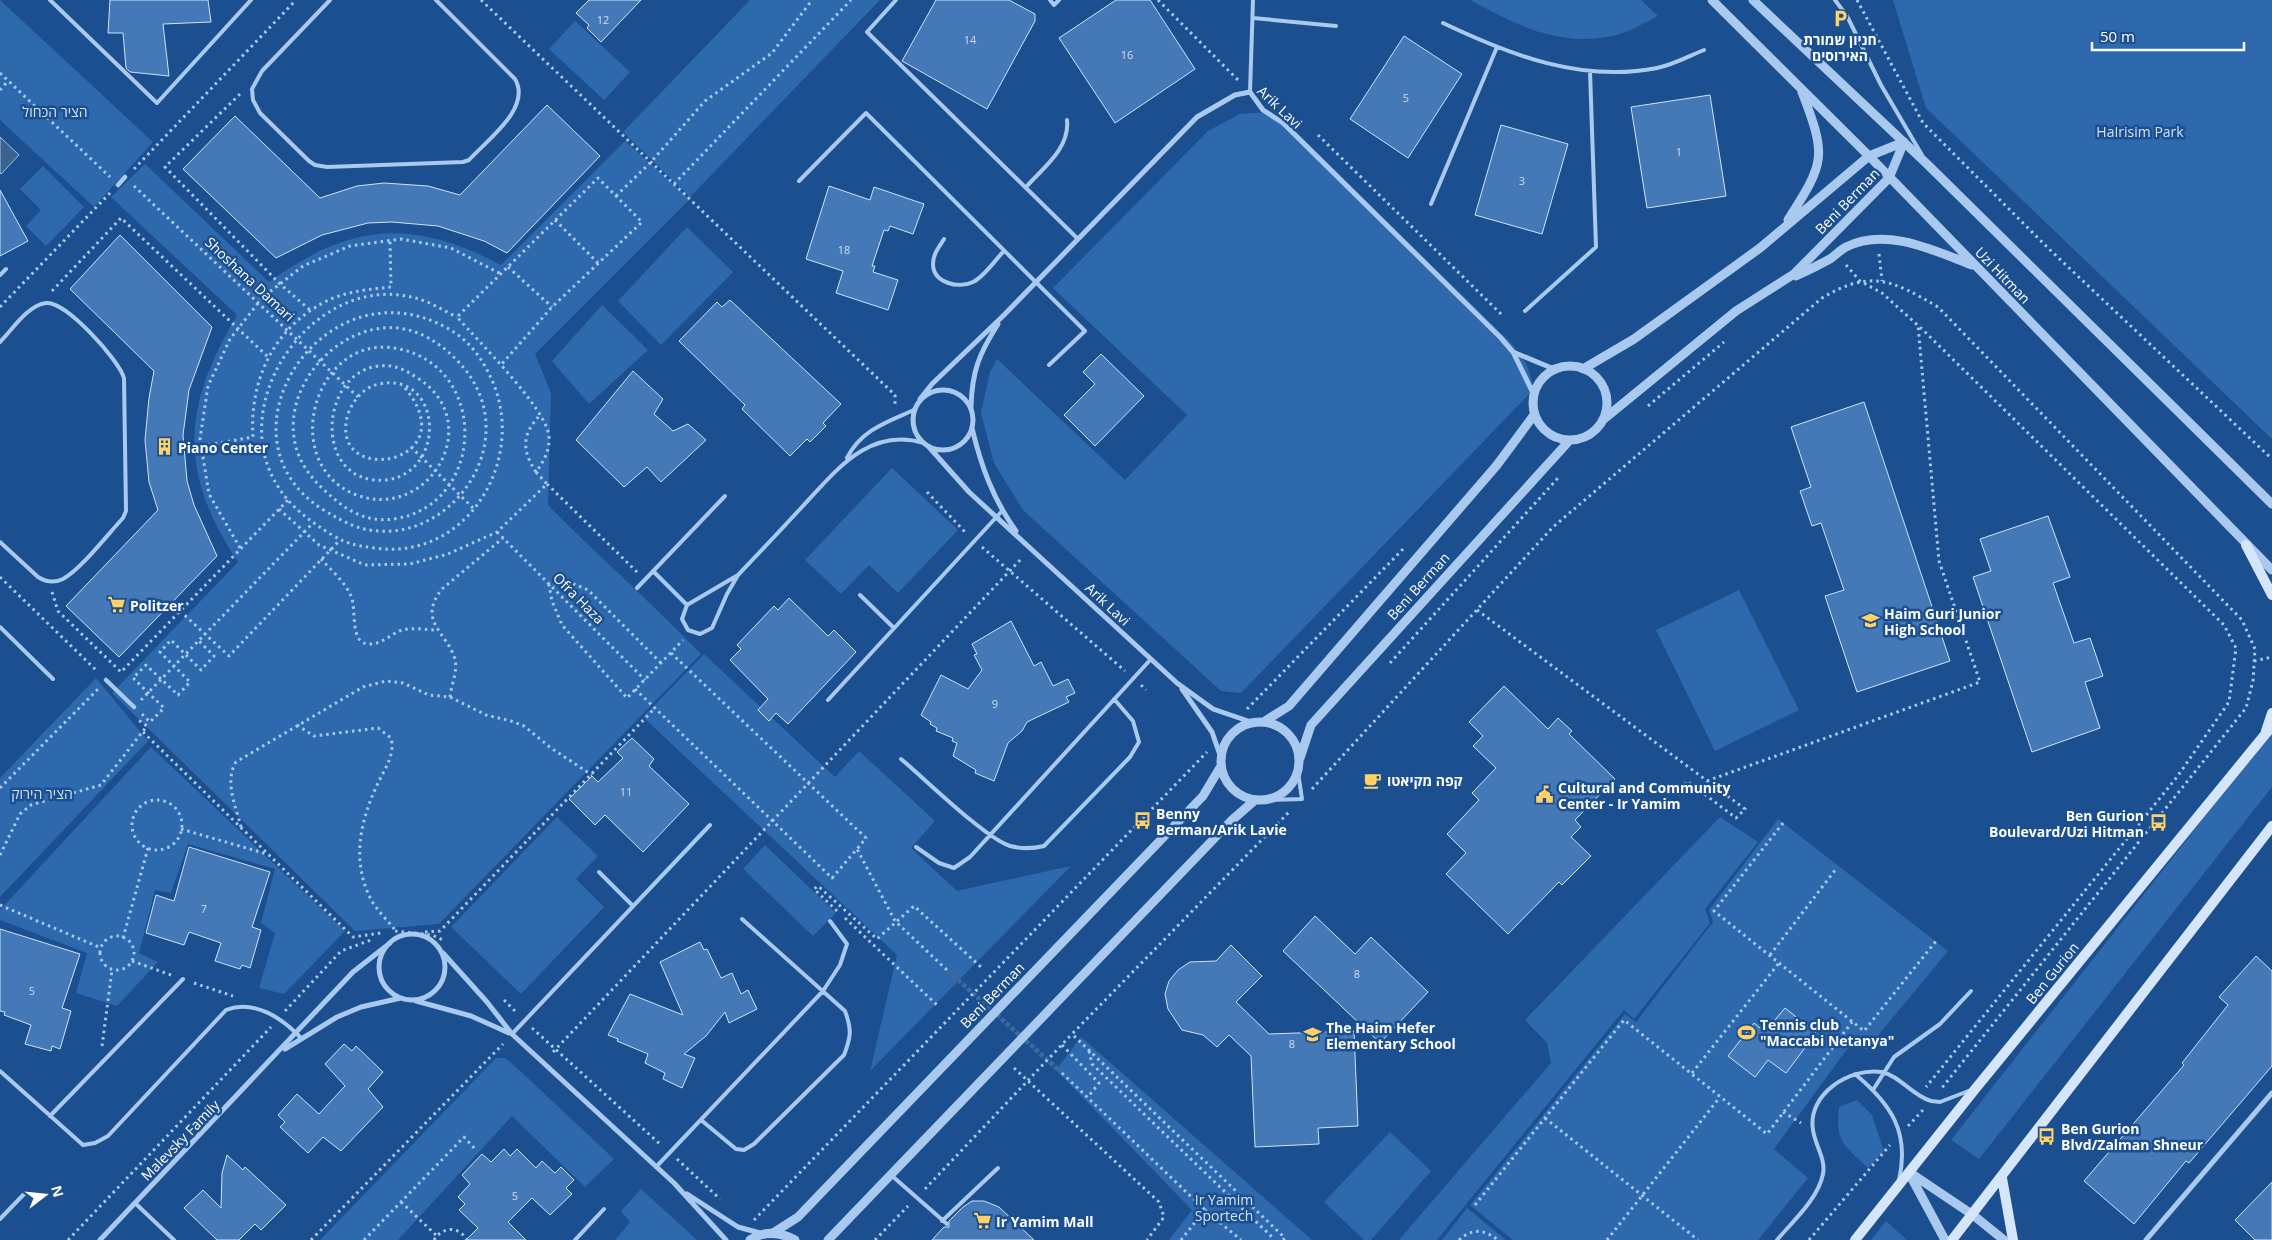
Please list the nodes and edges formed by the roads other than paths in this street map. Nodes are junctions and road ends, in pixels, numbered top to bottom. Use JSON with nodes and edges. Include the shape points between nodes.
{"nodes":[{"id":1,"x":50,"y":0,"type":"edge"},
{"id":2,"x":251,"y":0,"type":"edge"},
{"id":3,"x":330,"y":0,"type":"edge"},
{"id":4,"x":436,"y":0,"type":"edge"},
{"id":5,"x":896,"y":0,"type":"edge"},
{"id":6,"x":1050,"y":0,"type":"edge"},
{"id":7,"x":1059,"y":0,"type":"edge"},
{"id":8,"x":1253,"y":0,"type":"edge"},
{"id":9,"x":1712,"y":0,"type":"edge"},
{"id":10,"x":1753,"y":0,"type":"edge"},
{"id":11,"x":1835,"y":0,"type":"edge"},
{"id":12,"x":1253,"y":18,"type":"junction"},
{"id":13,"x":1443,"y":23,"type":"dead end"},
{"id":14,"x":1336,"y":26,"type":"dead end"},
{"id":15,"x":1497,"y":47,"type":"junction"},
{"id":16,"x":1704,"y":50,"type":"dead end"},
{"id":17,"x":1590,"y":71,"type":"junction"},
{"id":18,"x":1801,"y":89,"type":"junction"},
{"id":19,"x":1250,"y":92,"type":"junction"},
{"id":20,"x":1066,"y":120,"type":"dead end"},
{"id":21,"x":1904,"y":142,"type":"junction"},
{"id":22,"x":1869,"y":156,"type":"junction"},
{"id":23,"x":1927,"y":164,"type":"junction"},
{"id":24,"x":125,"y":177,"type":"road end"},
{"id":25,"x":1889,"y":178,"type":"junction"},
{"id":26,"x":799,"y":181,"type":"dead end"},
{"id":27,"x":118,"y":185,"type":"road end"},
{"id":28,"x":1027,"y":186,"type":"junction"},
{"id":29,"x":1431,"y":204,"type":"dead end"},
{"id":30,"x":1783,"y":228,"type":"junction"},
{"id":31,"x":944,"y":239,"type":"dead end"},
{"id":32,"x":1078,"y":239,"type":"junction"},
{"id":33,"x":1004,"y":251,"type":"junction"},
{"id":34,"x":1976,"y":267,"type":"junction"},
{"id":35,"x":6,"y":269,"type":"dead end"},
{"id":36,"x":0,"y":275,"type":"edge"},
{"id":37,"x":1036,"y":283,"type":"junction"},
{"id":38,"x":1758,"y":296,"type":"junction"},
{"id":39,"x":1525,"y":311,"type":"dead end"},
{"id":40,"x":1004,"y":315,"type":"junction"},
{"id":41,"x":0,"y":342,"type":"edge"},
{"id":42,"x":1513,"y":352,"type":"junction"},
{"id":43,"x":1049,"y":366,"type":"dead end"},
{"id":44,"x":1554,"y":369,"type":"junction"},
{"id":45,"x":1583,"y":369,"type":"junction"},
{"id":46,"x":1534,"y":395,"type":"junction"},
{"id":47,"x":920,"y":399,"type":"junction"},
{"id":48,"x":971,"y":407,"type":"junction"},
{"id":49,"x":914,"y":410,"type":"junction"},
{"id":50,"x":1534,"y":415,"type":"junction"},
{"id":51,"x":1604,"y":419,"type":"junction"},
{"id":52,"x":972,"y":428,"type":"junction"},
{"id":53,"x":1569,"y":441,"type":"junction"},
{"id":54,"x":926,"y":445,"type":"junction"},
{"id":55,"x":846,"y":460,"type":"junction"},
{"id":56,"x":725,"y":496,"type":"dead end"},
{"id":57,"x":2272,"y":504,"type":"edge"},
{"id":58,"x":1002,"y":511,"type":"junction"},
{"id":59,"x":996,"y":516,"type":"junction"},
{"id":60,"x":0,"y":542,"type":"edge"},
{"id":61,"x":1024,"y":542,"type":"junction"},
{"id":62,"x":2246,"y":544,"type":"junction"},
{"id":63,"x":2272,"y":570,"type":"edge"},
{"id":64,"x":653,"y":571,"type":"junction"},
{"id":65,"x":738,"y":575,"type":"junction"},
{"id":66,"x":636,"y":588,"type":"dead end"},
{"id":67,"x":2272,"y":595,"type":"edge"},
{"id":68,"x":860,"y":596,"type":"dead end"},
{"id":69,"x":687,"y":605,"type":"junction"},
{"id":70,"x":0,"y":627,"type":"edge"},
{"id":71,"x":894,"y":628,"type":"junction"},
{"id":72,"x":1151,"y":659,"type":"junction"},
{"id":73,"x":53,"y":679,"type":"dead end"},
{"id":74,"x":106,"y":680,"type":"road end"},
{"id":75,"x":1177,"y":683,"type":"junction"},
{"id":76,"x":1114,"y":699,"type":"junction"},
{"id":77,"x":828,"y":700,"type":"dead end"},
{"id":78,"x":134,"y":706,"type":"road end"},
{"id":79,"x":2272,"y":712,"type":"edge"},
{"id":80,"x":1265,"y":721,"type":"junction"},
{"id":81,"x":1251,"y":722,"type":"junction"},
{"id":82,"x":2269,"y":729,"type":"edge"},
{"id":83,"x":1300,"y":758,"type":"junction"},
{"id":84,"x":901,"y":759,"type":"dead end"},
{"id":85,"x":1221,"y":762,"type":"junction"},
{"id":86,"x":1298,"y":772,"type":"junction"},
{"id":87,"x":1255,"y":800,"type":"junction"},
{"id":88,"x":1269,"y":800,"type":"junction"},
{"id":89,"x":710,"y":825,"type":"dead end"},
{"id":90,"x":2272,"y":826,"type":"edge"},
{"id":91,"x":990,"y":835,"type":"junction"},
{"id":92,"x":916,"y":847,"type":"dead end"},
{"id":93,"x":599,"y":872,"type":"dead end"},
{"id":94,"x":633,"y":906,"type":"junction"},
{"id":95,"x":742,"y":919,"type":"dead end"},
{"id":96,"x":830,"y":921,"type":"dead end"},
{"id":97,"x":390,"y":943,"type":"junction"},
{"id":98,"x":442,"y":953,"type":"junction"},
{"id":99,"x":183,"y":979,"type":"road end"},
{"id":100,"x":823,"y":991,"type":"junction"},
{"id":101,"x":1971,"y":991,"type":"dead end"},
{"id":102,"x":401,"y":998,"type":"junction"},
{"id":103,"x":413,"y":1000,"type":"junction"},
{"id":104,"x":297,"y":1033,"type":"junction"},
{"id":105,"x":512,"y":1034,"type":"junction"},
{"id":106,"x":301,"y":1038,"type":"junction"},
{"id":107,"x":277,"y":1055,"type":"junction"},
{"id":108,"x":0,"y":1071,"type":"edge"},
{"id":109,"x":1884,"y":1073,"type":"junction"},
{"id":110,"x":1855,"y":1074,"type":"junction"},
{"id":111,"x":1976,"y":1088,"type":"junction"},
{"id":112,"x":1873,"y":1090,"type":"junction"},
{"id":113,"x":2272,"y":1093,"type":"edge"},
{"id":114,"x":50,"y":1116,"type":"junction"},
{"id":115,"x":701,"y":1120,"type":"junction"},
{"id":116,"x":656,"y":1167,"type":"junction"},
{"id":117,"x":998,"y":1168,"type":"dead end"},
{"id":118,"x":1908,"y":1172,"type":"junction"},
{"id":119,"x":891,"y":1175,"type":"junction"},
{"id":120,"x":2002,"y":1178,"type":"junction"},
{"id":121,"x":674,"y":1183,"type":"junction"},
{"id":122,"x":1898,"y":1186,"type":"junction"},
{"id":123,"x":25,"y":1193,"type":"dead end"},
{"id":124,"x":135,"y":1203,"type":"junction"},
{"id":125,"x":604,"y":1209,"type":"dead end"},
{"id":126,"x":1973,"y":1215,"type":"junction"},
{"id":127,"x":0,"y":1218,"type":"edge"},
{"id":128,"x":942,"y":1221,"type":"junction"},
{"id":129,"x":947,"y":1224,"type":"dead end"},
{"id":130,"x":768,"y":1233,"type":"junction"},
{"id":131,"x":100,"y":1240,"type":"edge"},
{"id":132,"x":174,"y":1240,"type":"edge"},
{"id":133,"x":575,"y":1240,"type":"edge"},
{"id":134,"x":726,"y":1240,"type":"edge"},
{"id":135,"x":750,"y":1240,"type":"edge"},
{"id":136,"x":795,"y":1240,"type":"edge"},
{"id":137,"x":828,"y":1240,"type":"edge"},
{"id":138,"x":1777,"y":1240,"type":"edge"},
{"id":139,"x":1855,"y":1240,"type":"edge"},
{"id":140,"x":1945,"y":1240,"type":"edge"},
{"id":141,"x":1952,"y":1240,"type":"edge"},
{"id":142,"x":2004,"y":1240,"type":"edge"},
{"id":143,"x":2013,"y":1240,"type":"edge"},
{"id":144,"x":2146,"y":1240,"type":"edge"}],
"edges":[{"from":1,"to":2,"type":"lane","via":[[157,103]]},
{"from":3,"to":4,"type":"lane","via":[[255,80],[252,95],[260,113],[315,165],[468,160],[513,113],[519,103],[519,88],[508,71]]},
{"from":5,"to":28,"type":"lane","via":[[867,32]]},
{"from":6,"to":7,"type":"lane","via":[[1054,4]]},
{"from":8,"to":12,"type":"lane"},
{"from":9,"to":18,"type":"street","name":"Uzi Hitman"},
{"from":10,"to":21,"type":"street","name":"Uzi Hitman"},
{"from":11,"to":23,"type":"lane"},
{"from":12,"to":14,"type":"lane"},
{"from":12,"to":19,"type":"lane"},
{"from":13,"to":15,"type":"lane"},
{"from":15,"to":17,"type":"lane","via":[[1524,58]]},
{"from":15,"to":29,"type":"lane"},
{"from":16,"to":17,"type":"lane","via":[[1659,68],[1615,74]]},
{"from":17,"to":39,"type":"lane","via":[[1596,247]]},
{"from":18,"to":22,"type":"street","name":"Uzi Hitman"},
{"from":18,"to":30,"type":"street","via":[[1819,142],[1819,162],[1813,181]]},
{"from":19,"to":32,"type":"street","name":"Arik Lavi","via":[[1235,95],[1197,117]]},
{"from":19,"to":42,"type":"street","name":"Arik Lavi","via":[[1263,110],[1282,123]]},
{"from":20,"to":28,"type":"lane","via":[[1068,132],[1059,151]]},
{"from":21,"to":22,"type":"street","name":"Beni Berman"},
{"from":21,"to":23,"type":"street","name":"Uzi Hitman"},
{"from":21,"to":25,"type":"street","name":"Beni Berman"},
{"from":22,"to":25,"type":"street","name":"Uzi Hitman"},
{"from":22,"to":30,"type":"street","name":"Beni Berman"},
{"from":23,"to":57,"type":"street","name":"Uzi Hitman"},
{"from":24,"to":27,"type":"street"},
{"from":25,"to":34,"type":"street","name":"Uzi Hitman"},
{"from":25,"to":38,"type":"street","name":"Beni Berman","via":[[1794,274]]},
{"from":26,"to":33,"type":"lane","via":[[866,113]]},
{"from":28,"to":32,"type":"lane"},
{"from":30,"to":45,"type":"street","name":"Beni Berman","via":[[1641,334]]},
{"from":31,"to":33,"type":"lane","via":[[934,255],[933,265],[938,277],[951,284],[974,282]]},
{"from":32,"to":37,"type":"street","name":"Arik Lavi"},
{"from":33,"to":37,"type":"lane"},
{"from":34,"to":38,"type":"street","via":[[1931,249],[1876,238],[1844,248]]},
{"from":34,"to":62,"type":"street","name":"Uzi Hitman"},
{"from":35,"to":36,"type":"lane"},
{"from":37,"to":40,"type":"street","name":"Arik Lavi"},
{"from":37,"to":43,"type":"lane","via":[[1085,330]]},
{"from":38,"to":51,"type":"street","name":"Beni Berman","via":[[1736,310]]},
{"from":40,"to":47,"type":"street","name":"Arik Lavi"},
{"from":40,"to":48,"type":"street","name":"Arik Lavi","via":[[982,348],[975,366]]},
{"from":41,"to":60,"type":"lane","via":[[26,315],[40,305],[53,303],[64,308],[114,360],[124,378],[126,511],[73,572],[63,579],[49,582],[38,577]]},
{"from":42,"to":44,"type":"street","name":"Arik Lavi"},
{"from":42,"to":46,"type":"street","name":"Arik Lavi"},
{"from":44,"to":45,"type":"street","via":[[1564,366]]},
{"from":44,"to":46,"type":"street","via":[[1542,378]]},
{"from":45,"to":51,"type":"street","via":[[1604,387],[1607,410]]},
{"from":46,"to":50,"type":"street"},
{"from":47,"to":48,"type":"street","via":[[938,390],[948,390],[961,396]]},
{"from":47,"to":49,"type":"street"},
{"from":48,"to":52,"type":"street"},
{"from":49,"to":54,"type":"street","via":[[914,428]]},
{"from":49,"to":55,"type":"lane","via":[[864,435]]},
{"from":50,"to":53,"type":"street","via":[[1548,434]]},
{"from":50,"to":80,"type":"street","name":"Beni Berman","via":[[1497,464],[1289,706]]},
{"from":51,"to":53,"type":"street","via":[[1585,438]]},
{"from":52,"to":54,"type":"street","via":[[969,436],[955,448],[937,450]]},
{"from":52,"to":58,"type":"street","name":"Arik Lavi","via":[[986,477]]},
{"from":53,"to":83,"type":"street","name":"Beni Berman","via":[[1311,725]]},
{"from":54,"to":55,"type":"lane","via":[[906,438],[892,439]]},
{"from":54,"to":59,"type":"street","name":"Arik Lavi"},
{"from":55,"to":65,"type":"lane"},
{"from":56,"to":64,"type":"lane"},
{"from":58,"to":59,"type":"lane"},
{"from":58,"to":61,"type":"street","name":"Arik Lavi"},
{"from":59,"to":61,"type":"street","name":"Arik Lavi"},
{"from":59,"to":71,"type":"lane"},
{"from":61,"to":72,"type":"street","name":"Arik Lavi"},
{"from":62,"to":63,"type":"street","name":"Uzi Hitman"},
{"from":62,"to":67,"type":"main road"},
{"from":64,"to":66,"type":"lane"},
{"from":64,"to":69,"type":"lane"},
{"from":65,"to":69,"type":"lane"},
{"from":65,"to":69,"type":"lane","via":[[712,628],[700,634],[691,632],[682,618]]},
{"from":68,"to":71,"type":"lane"},
{"from":70,"to":73,"type":"lane"},
{"from":71,"to":77,"type":"lane"},
{"from":72,"to":75,"type":"street","name":"Arik Lavi"},
{"from":72,"to":76,"type":"lane"},
{"from":74,"to":78,"type":"street"},
{"from":75,"to":81,"type":"street","name":"Arik Lavi","via":[[1224,715]]},
{"from":75,"to":85,"type":"street","name":"Arik Lavi","via":[[1212,732]]},
{"from":76,"to":91,"type":"lane"},
{"from":76,"to":91,"type":"lane","via":[[1132,721],[1139,742],[1130,757],[1044,846],[1029,849],[1008,845]]},
{"from":79,"to":82,"type":"main road"},
{"from":80,"to":81,"type":"street"},
{"from":80,"to":83,"type":"street","via":[[1278,725],[1289,734]]},
{"from":81,"to":85,"type":"street","via":[[1231,734],[1223,746]]},
{"from":82,"to":111,"type":"main road","name":"Ben Gurion"},
{"from":83,"to":86,"type":"street"},
{"from":84,"to":91,"type":"lane"},
{"from":85,"to":87,"type":"street","via":[[1231,788]]},
{"from":85,"to":130,"type":"street","name":"Beni Berman","via":[[1203,796],[812,1203],[798,1217]]},
{"from":86,"to":88,"type":"street","via":[[1283,794]]},
{"from":86,"to":88,"type":"lane","via":[[1302,799]]},
{"from":87,"to":88,"type":"street"},
{"from":87,"to":119,"type":"street"},
{"from":89,"to":94,"type":"lane"},
{"from":90,"to":120,"type":"main road"},
{"from":91,"to":92,"type":"lane","via":[[970,857],[954,868],[939,863]]},
{"from":93,"to":94,"type":"lane"},
{"from":94,"to":105,"type":"lane"},
{"from":95,"to":100,"type":"lane"},
{"from":96,"to":100,"type":"lane","via":[[847,944],[840,965]]},
{"from":97,"to":98,"type":"street","via":[[411,934],[426,937]]},
{"from":97,"to":102,"type":"street","via":[[383,952],[379,967],[381,978],[387,988]]},
{"from":97,"to":104,"type":"street","name":"Malevsky Family","via":[[353,972]]},
{"from":98,"to":103,"type":"street","via":[[445,964],[441,984],[434,993]]},
{"from":98,"to":105,"type":"street"},
{"from":99,"to":114,"type":"lane"},
{"from":100,"to":115,"type":"lane"},
{"from":100,"to":115,"type":"lane","via":[[846,1011],[851,1026],[844,1054],[754,1144],[744,1150],[736,1150]]},
{"from":101,"to":109,"type":"lane","via":[[1940,1024],[1894,1057]]},
{"from":102,"to":103,"type":"street"},
{"from":102,"to":106,"type":"street","name":"Malevsky Family","via":[[337,1016]]},
{"from":103,"to":105,"type":"street","via":[[471,1016]]},
{"from":104,"to":106,"type":"lane"},
{"from":104,"to":107,"type":"street","name":"Malevsky Family"},
{"from":104,"to":114,"type":"lane","via":[[259,1009],[236,1006],[226,1010],[108,1136],[96,1143],[83,1144]]},
{"from":105,"to":116,"type":"street"},
{"from":106,"to":107,"type":"street","name":"Malevsky Family"},
{"from":107,"to":124,"type":"street","name":"Malevsky Family"},
{"from":108,"to":114,"type":"lane"},
{"from":109,"to":110,"type":"lane","via":[[1868,1071]]},
{"from":109,"to":111,"type":"lane","via":[[1931,1102],[1940,1102]]},
{"from":109,"to":112,"type":"lane"},
{"from":110,"to":112,"type":"lane"},
{"from":110,"to":138,"type":"lane","via":[[1843,1078],[1818,1101],[1812,1116],[1824,1165],[1822,1175],[1818,1188]]},
{"from":111,"to":118,"type":"main road","name":"Ben Gurion"},
{"from":112,"to":122,"type":"lane","via":[[1886,1103],[1900,1134],[1904,1160]]},
{"from":113,"to":144,"type":"street"},
{"from":115,"to":116,"type":"lane"},
{"from":116,"to":121,"type":"street"},
{"from":117,"to":128,"type":"lane"},
{"from":118,"to":122,"type":"main road","name":"Ben Gurion"},
{"from":118,"to":126,"type":"street"},
{"from":118,"to":140,"type":"street"},
{"from":119,"to":128,"type":"lane"},
{"from":119,"to":137,"type":"street"},
{"from":120,"to":126,"type":"main road"},
{"from":120,"to":143,"type":"main road"},
{"from":121,"to":130,"type":"street","via":[[704,1206],[745,1230]]},
{"from":121,"to":134,"type":"street"},
{"from":122,"to":139,"type":"main road","name":"Ben Gurion"},
{"from":123,"to":127,"type":"lane"},
{"from":124,"to":131,"type":"street","name":"Malevsky Family"},
{"from":124,"to":132,"type":"lane"},
{"from":125,"to":133,"type":"lane"},
{"from":126,"to":141,"type":"main road"},
{"from":126,"to":142,"type":"street"},
{"from":128,"to":129,"type":"lane"},
{"from":130,"to":135,"type":"street","name":"Beni Berman"},
{"from":130,"to":136,"type":"street","via":[[784,1234]]}]}
